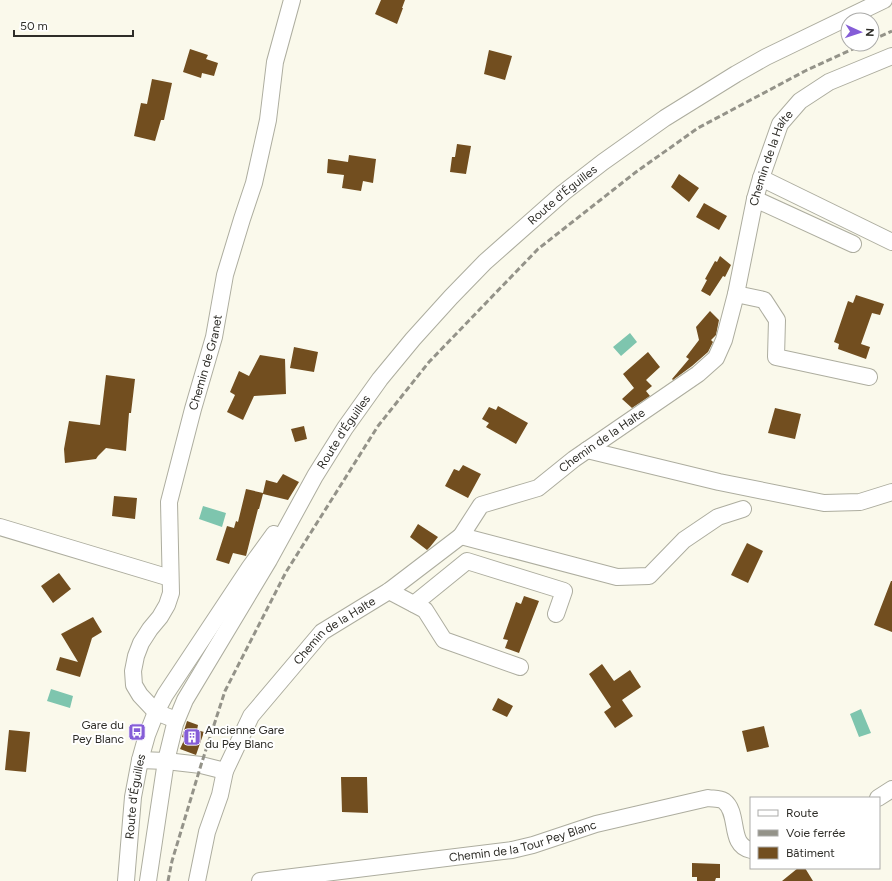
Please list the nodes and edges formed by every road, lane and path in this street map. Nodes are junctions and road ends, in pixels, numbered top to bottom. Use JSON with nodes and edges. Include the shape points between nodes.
{"nodes":[{"id":1,"x":292,"y":0,"type":"edge"},
{"id":2,"x":884,"y":0,"type":"edge"},
{"id":3,"x":892,"y":56,"type":"edge"},
{"id":4,"x":761,"y":178,"type":"junction"},
{"id":5,"x":755,"y":199,"type":"junction"},
{"id":6,"x":892,"y":242,"type":"edge"},
{"id":7,"x":853,"y":244,"type":"dead end"},
{"id":8,"x":736,"y":294,"type":"junction"},
{"id":9,"x":869,"y":377,"type":"dead end"},
{"id":10,"x":587,"y":450,"type":"junction"},
{"id":11,"x":315,"y":476,"type":"junction"},
{"id":12,"x":892,"y":492,"type":"edge"},
{"id":13,"x":743,"y":509,"type":"dead end"},
{"id":14,"x":0,"y":527,"type":"edge"},
{"id":15,"x":462,"y":536,"type":"junction"},
{"id":16,"x":170,"y":578,"type":"junction"},
{"id":17,"x":389,"y":591,"type":"junction"},
{"id":18,"x":414,"y":604,"type":"junction"},
{"id":19,"x":556,"y":614,"type":"dead end"},
{"id":20,"x":520,"y":667,"type":"dead end"},
{"id":21,"x":156,"y":712,"type":"junction"},
{"id":22,"x":176,"y":720,"type":"junction"},
{"id":23,"x":140,"y":760,"type":"junction"},
{"id":24,"x":166,"y":761,"type":"junction"},
{"id":25,"x":225,"y":771,"type":"junction"},
{"id":26,"x":892,"y":789,"type":"edge"},
{"id":27,"x":880,"y":797,"type":"edge"},
{"id":28,"x":750,"y":850,"type":"edge"},
{"id":29,"x":202,"y":879,"type":"edge"},
{"id":30,"x":126,"y":881,"type":"edge"},
{"id":31,"x":148,"y":881,"type":"edge"},
{"id":32,"x":260,"y":881,"type":"edge"}],
"edges":[{"from":1,"to":16,"type":"street","name":"Chemin de Granet","via":[[275,62],[268,120],[254,183],[225,275],[214,337],[169,502]]},
{"from":2,"to":11,"type":"street","name":"Route d'Éguilles","via":[[736,74],[665,118],[563,193],[485,262],[413,339],[344,428]]},
{"from":3,"to":4,"type":"street","name":"Chemin de la Halte","via":[[829,82],[800,101],[780,124]]},
{"from":4,"to":5,"type":"street","name":"Chemin de la Halte"},
{"from":4,"to":6,"type":"street"},
{"from":5,"to":7,"type":"street"},
{"from":5,"to":8,"type":"street","name":"Chemin de la Halte"},
{"from":8,"to":9,"type":"street","via":[[764,300],[777,320],[776,357]]},
{"from":8,"to":10,"type":"street","name":"Chemin de la Halte","via":[[724,340],[716,358],[698,374]]},
{"from":10,"to":12,"type":"street","via":[[719,482],[824,503],[860,502]]},
{"from":10,"to":15,"type":"street","name":"Chemin de la Halte","via":[[538,488],[481,505]]},
{"from":11,"to":21,"type":"street","name":"Route d'Éguilles","via":[[250,567],[165,694]]},
{"from":11,"to":22,"type":"street","name":"Route d'Éguilles","via":[[269,560],[185,700]]},
{"from":13,"to":15,"type":"street","via":[[718,517],[684,540],[649,576],[617,577]]},
{"from":14,"to":16,"type":"street"},
{"from":15,"to":17,"type":"street","name":"Chemin de la Halte"},
{"from":16,"to":21,"type":"street","name":"Chemin de Granet","via":[[171,592],[167,605],[141,644],[133,671],[134,685]]},
{"from":17,"to":18,"type":"street"},
{"from":17,"to":25,"type":"street","name":"Chemin de la Halte","via":[[322,632],[251,716]]},
{"from":18,"to":19,"type":"street","via":[[466,561],[564,591]]},
{"from":18,"to":20,"type":"street","via":[[425,610],[444,640]]},
{"from":21,"to":22,"type":"street"},
{"from":21,"to":23,"type":"street","name":"Route d'Éguilles"},
{"from":22,"to":24,"type":"street","name":"Route d'Éguilles"},
{"from":23,"to":24,"type":"street"},
{"from":23,"to":30,"type":"street","name":"Route d'Éguilles","via":[[133,796]]},
{"from":24,"to":25,"type":"street"},
{"from":24,"to":31,"type":"street","name":"Route d'Éguilles"},
{"from":25,"to":29,"type":"street","via":[[207,832]]},
{"from":26,"to":27,"type":"street"},
{"from":28,"to":32,"type":"street","name":"Chemin de la Tour Pey Blanc","via":[[739,842],[730,810],[724,801],[708,798],[596,824],[512,850]]}]}
